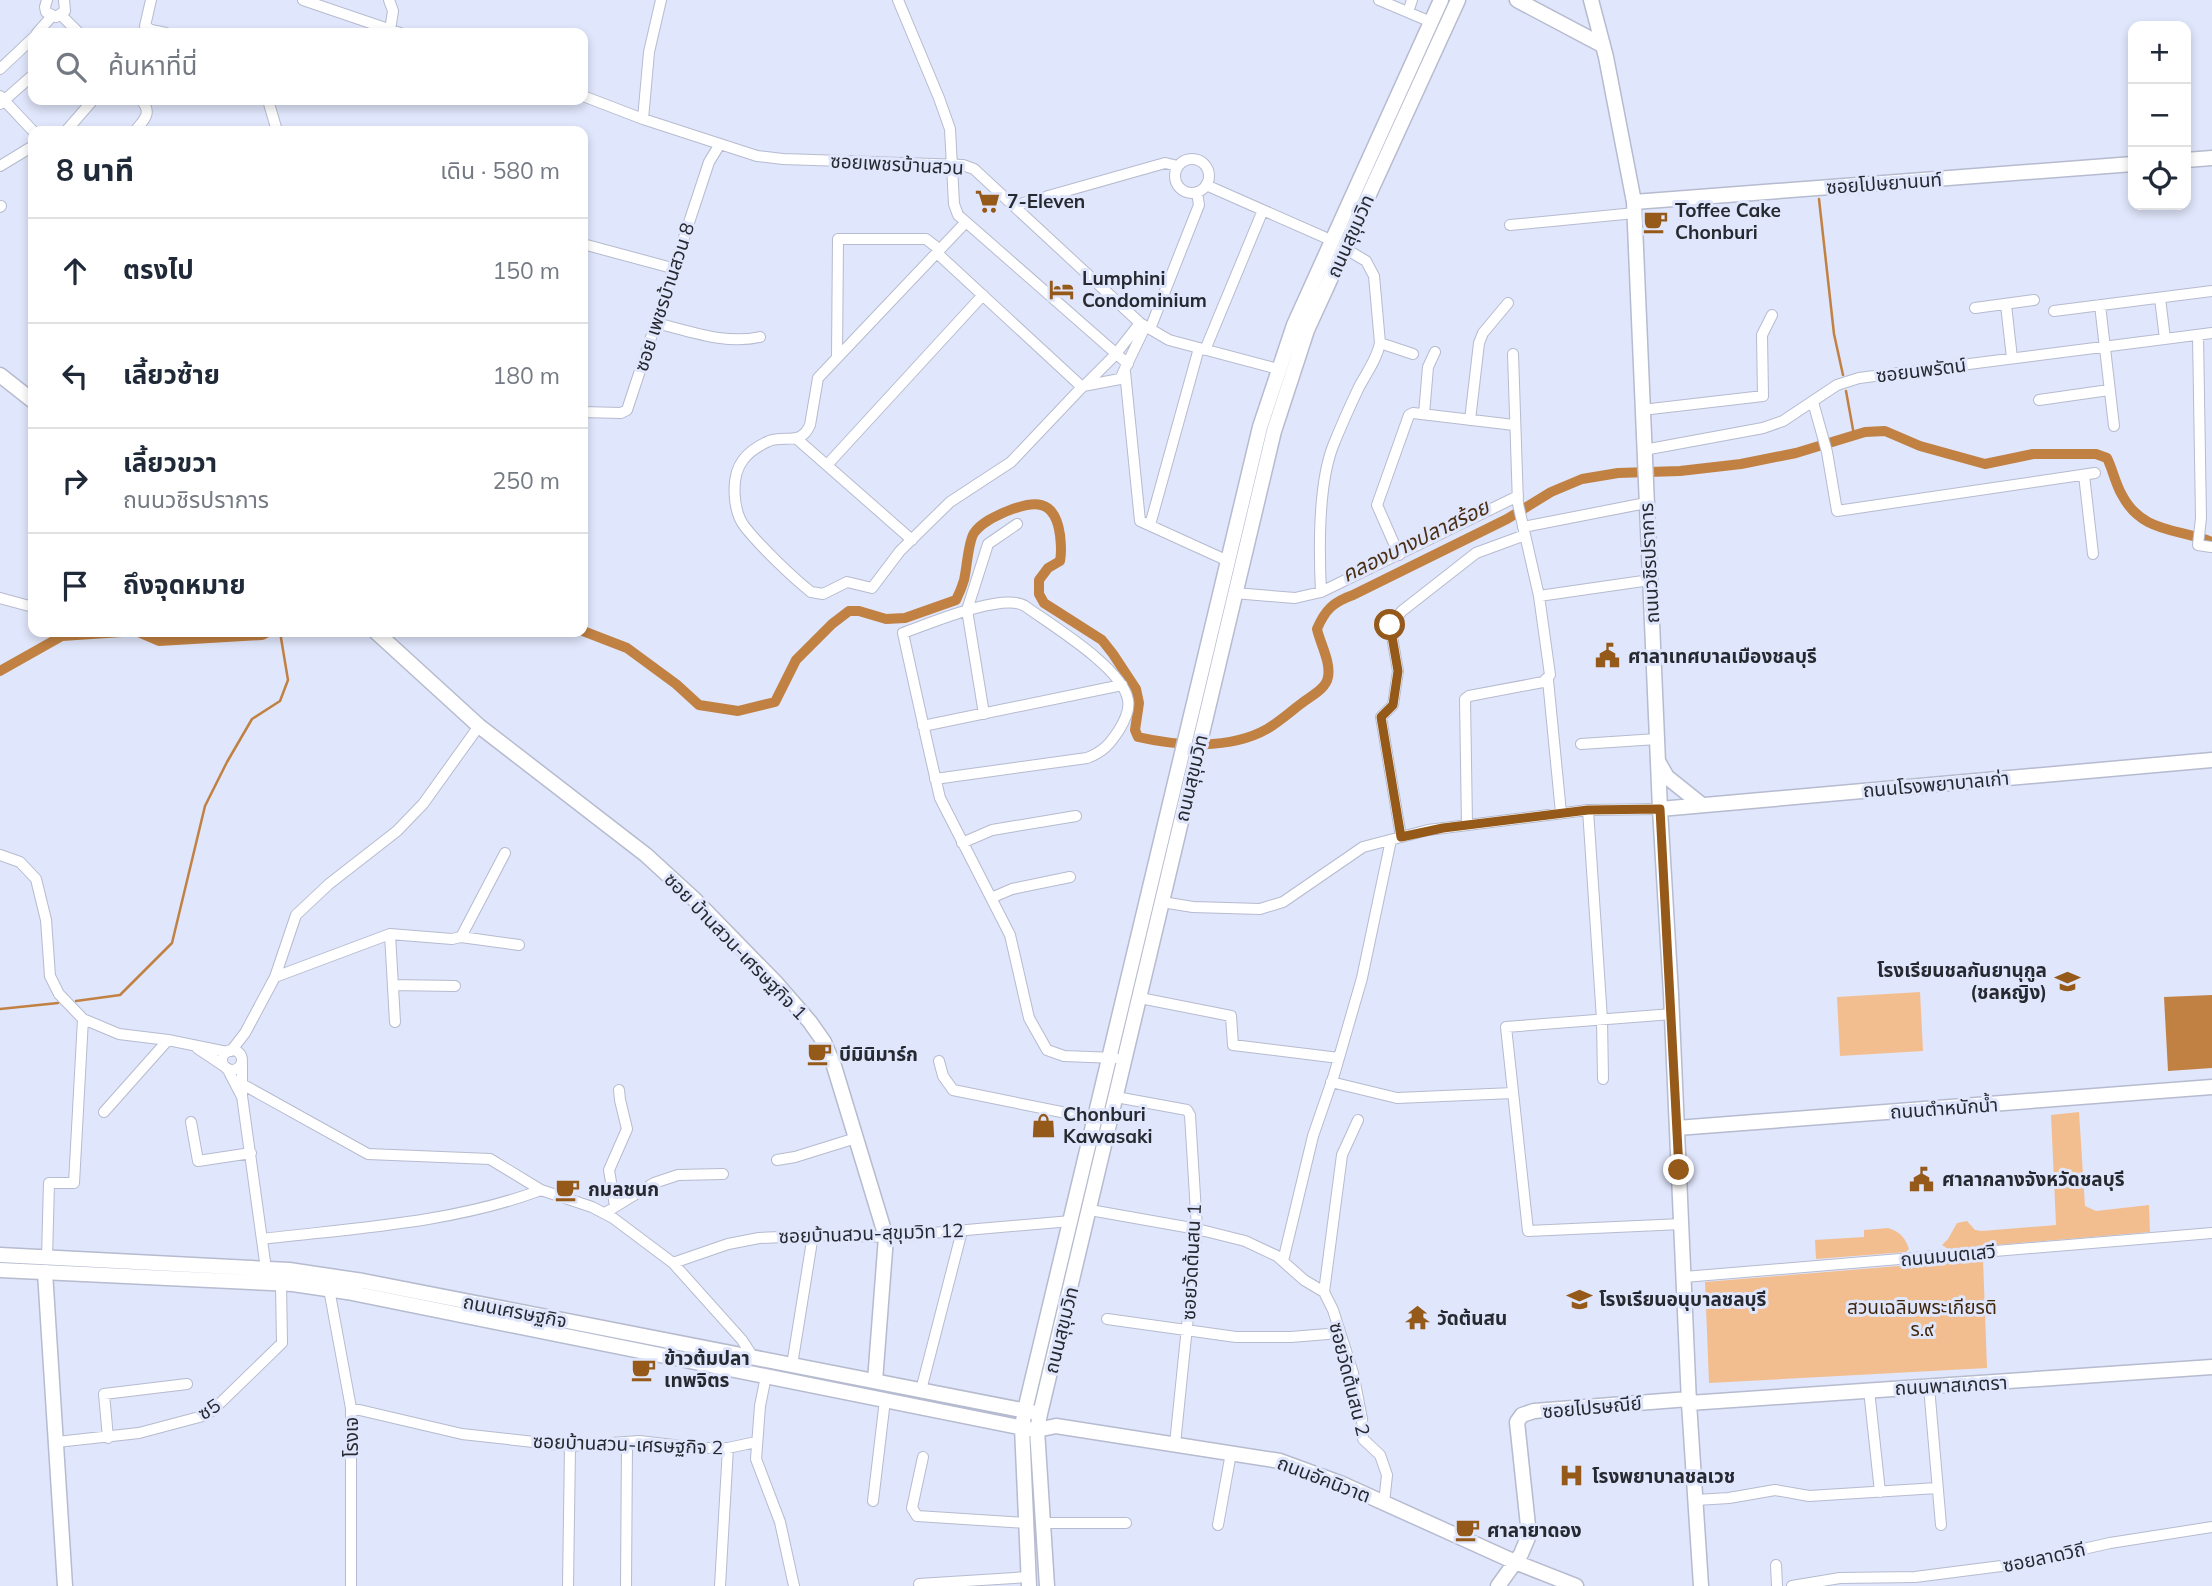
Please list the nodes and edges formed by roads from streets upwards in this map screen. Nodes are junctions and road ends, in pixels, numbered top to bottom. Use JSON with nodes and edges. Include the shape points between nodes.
{"nodes":[{"id":1,"x":47,"y":0,"type":"edge"},
{"id":2,"x":64,"y":0,"type":"edge"},
{"id":3,"x":150,"y":0,"type":"edge"},
{"id":4,"x":303,"y":0,"type":"edge"},
{"id":5,"x":389,"y":0,"type":"edge"},
{"id":6,"x":661,"y":0,"type":"edge"},
{"id":7,"x":898,"y":0,"type":"edge"},
{"id":8,"x":1379,"y":0,"type":"edge"},
{"id":9,"x":1412,"y":0,"type":"edge"},
{"id":10,"x":1441,"y":0,"type":"edge"},
{"id":11,"x":1458,"y":0,"type":"edge"},
{"id":12,"x":1517,"y":0,"type":"edge"},
{"id":13,"x":1591,"y":0,"type":"edge"},
{"id":14,"x":1408,"y":12,"type":"junction"},
{"id":15,"x":57,"y":16,"type":"junction"},
{"id":16,"x":1431,"y":22,"type":"junction"},
{"id":17,"x":43,"y":28,"type":"edge"},
{"id":18,"x":72,"y":28,"type":"edge"},
{"id":19,"x":148,"y":28,"type":"edge"},
{"id":20,"x":384,"y":28,"type":"edge"},
{"id":21,"x":395,"y":28,"type":"edge"},
{"id":22,"x":28,"y":43,"type":"edge"},
{"id":23,"x":1602,"y":45,"type":"junction"},
{"id":24,"x":0,"y":69,"type":"edge"},
{"id":25,"x":28,"y":79,"type":"edge"},
{"id":26,"x":588,"y":98,"type":"edge"},
{"id":27,"x":2,"y":101,"type":"edge"},
{"id":28,"x":89,"y":105,"type":"edge"},
{"id":29,"x":145,"y":105,"type":"edge"},
{"id":30,"x":269,"y":105,"type":"edge"},
{"id":31,"x":643,"y":119,"type":"junction"},
{"id":32,"x":28,"y":126,"type":"edge"},
{"id":33,"x":70,"y":126,"type":"edge"},
{"id":34,"x":139,"y":126,"type":"edge"},
{"id":35,"x":276,"y":126,"type":"edge"},
{"id":36,"x":720,"y":144,"type":"junction"},
{"id":37,"x":28,"y":149,"type":"edge"},
{"id":38,"x":2212,"y":158,"type":"edge"},
{"id":39,"x":2191,"y":160,"type":"edge"},
{"id":40,"x":952,"y":164,"type":"junction"},
{"id":41,"x":2128,"y":164,"type":"edge"},
{"id":42,"x":0,"y":166,"type":"edge"},
{"id":43,"x":1178,"y":166,"type":"junction"},
{"id":44,"x":1206,"y":185,"type":"junction"},
{"id":45,"x":1197,"y":192,"type":"junction"},
{"id":46,"x":1013,"y":206,"type":"junction"},
{"id":47,"x":1634,"y":207,"type":"junction"},
{"id":48,"x":1263,"y":210,"type":"junction"},
{"id":49,"x":965,"y":223,"type":"junction"},
{"id":50,"x":1510,"y":225,"type":"dead end"},
{"id":51,"x":1342,"y":242,"type":"junction"},
{"id":52,"x":588,"y":245,"type":"edge"},
{"id":53,"x":938,"y":251,"type":"junction"},
{"id":54,"x":672,"y":268,"type":"junction"},
{"id":55,"x":2212,"y":291,"type":"edge"},
{"id":56,"x":982,"y":295,"type":"junction"},
{"id":57,"x":2160,"y":298,"type":"junction"},
{"id":58,"x":2034,"y":300,"type":"dead end"},
{"id":59,"x":1508,"y":303,"type":"dead end"},
{"id":60,"x":2006,"y":305,"type":"junction"},
{"id":61,"x":2100,"y":305,"type":"junction"},
{"id":62,"x":1975,"y":308,"type":"dead end"},
{"id":63,"x":2054,"y":311,"type":"dead end"},
{"id":64,"x":1772,"y":314,"type":"dead end"},
{"id":65,"x":656,"y":323,"type":"junction"},
{"id":66,"x":1145,"y":326,"type":"junction"},
{"id":67,"x":2212,"y":333,"type":"edge"},
{"id":68,"x":2199,"y":335,"type":"junction"},
{"id":69,"x":760,"y":337,"type":"dead end"},
{"id":70,"x":2165,"y":339,"type":"junction"},
{"id":71,"x":1380,"y":342,"type":"junction"},
{"id":72,"x":2104,"y":346,"type":"junction"},
{"id":73,"x":1202,"y":349,"type":"junction"},
{"id":74,"x":1435,"y":352,"type":"dead end"},
{"id":75,"x":1413,"y":354,"type":"dead end"},
{"id":76,"x":1513,"y":354,"type":"dead end"},
{"id":77,"x":1115,"y":355,"type":"junction"},
{"id":78,"x":837,"y":358,"type":"junction"},
{"id":79,"x":2012,"y":358,"type":"junction"},
{"id":80,"x":1126,"y":368,"type":"junction"},
{"id":81,"x":1278,"y":369,"type":"junction"},
{"id":82,"x":0,"y":375,"type":"edge"},
{"id":83,"x":1084,"y":386,"type":"junction"},
{"id":84,"x":2109,"y":390,"type":"junction"},
{"id":85,"x":28,"y":397,"type":"edge"},
{"id":86,"x":2039,"y":400,"type":"dead end"},
{"id":87,"x":1813,"y":402,"type":"junction"},
{"id":88,"x":1642,"y":410,"type":"junction"},
{"id":89,"x":588,"y":412,"type":"edge"},
{"id":90,"x":1424,"y":414,"type":"junction"},
{"id":91,"x":1470,"y":419,"type":"junction"},
{"id":92,"x":1514,"y":425,"type":"junction"},
{"id":93,"x":2114,"y":426,"type":"dead end"},
{"id":94,"x":797,"y":439,"type":"junction"},
{"id":95,"x":1644,"y":457,"type":"junction"},
{"id":96,"x":827,"y":465,"type":"junction"},
{"id":97,"x":2095,"y":473,"type":"dead end"},
{"id":98,"x":2084,"y":475,"type":"junction"},
{"id":99,"x":1518,"y":500,"type":"junction"},
{"id":100,"x":1646,"y":503,"type":"junction"},
{"id":101,"x":1017,"y":524,"type":"dead end"},
{"id":102,"x":1150,"y":526,"type":"junction"},
{"id":103,"x":1523,"y":527,"type":"junction"},
{"id":104,"x":912,"y":540,"type":"junction"},
{"id":105,"x":2210,"y":547,"type":"edge"},
{"id":106,"x":2093,"y":554,"type":"dead end"},
{"id":107,"x":1399,"y":555,"type":"junction"},
{"id":108,"x":1227,"y":561,"type":"junction"},
{"id":109,"x":1650,"y":580,"type":"junction"},
{"id":110,"x":1321,"y":592,"type":"junction"},
{"id":111,"x":1234,"y":593,"type":"junction"},
{"id":112,"x":1539,"y":596,"type":"junction"},
{"id":113,"x":0,"y":598,"type":"edge"},
{"id":114,"x":28,"y":606,"type":"edge"},
{"id":115,"x":968,"y":610,"type":"junction"},
{"id":116,"x":382,"y":637,"type":"edge"},
{"id":117,"x":1212,"y":656,"type":"junction"},
{"id":118,"x":1548,"y":680,"type":"junction"},
{"id":119,"x":1122,"y":685,"type":"junction"},
{"id":120,"x":985,"y":714,"type":"junction"},
{"id":121,"x":480,"y":726,"type":"junction"},
{"id":122,"x":923,"y":726,"type":"junction"},
{"id":123,"x":1657,"y":739,"type":"junction"},
{"id":124,"x":1581,"y":744,"type":"dead end"},
{"id":125,"x":1191,"y":748,"type":"junction"},
{"id":126,"x":2212,"y":760,"type":"edge"},
{"id":127,"x":1658,"y":761,"type":"junction"},
{"id":128,"x":935,"y":779,"type":"junction"},
{"id":129,"x":1695,"y":806,"type":"junction"},
{"id":130,"x":1660,"y":809,"type":"junction"},
{"id":131,"x":1588,"y":810,"type":"junction"},
{"id":132,"x":1560,"y":813,"type":"junction"},
{"id":133,"x":1076,"y":816,"type":"dead end"},
{"id":134,"x":1467,"y":825,"type":"junction"},
{"id":135,"x":1396,"y":838,"type":"junction"},
{"id":136,"x":962,"y":842,"type":"junction"},
{"id":137,"x":1663,"y":852,"type":"junction"},
{"id":138,"x":505,"y":853,"type":"dead end"},
{"id":139,"x":0,"y":855,"type":"edge"},
{"id":140,"x":1070,"y":877,"type":"dead end"},
{"id":141,"x":991,"y":898,"type":"junction"},
{"id":142,"x":1162,"y":902,"type":"junction"},
{"id":143,"x":390,"y":934,"type":"junction"},
{"id":144,"x":461,"y":937,"type":"junction"},
{"id":145,"x":519,"y":945,"type":"dead end"},
{"id":146,"x":275,"y":977,"type":"junction"},
{"id":147,"x":393,"y":985,"type":"junction"},
{"id":148,"x":456,"y":986,"type":"dead end"},
{"id":149,"x":1140,"y":998,"type":"junction"},
{"id":150,"x":1672,"y":1014,"type":"junction"},
{"id":151,"x":83,"y":1019,"type":"junction"},
{"id":152,"x":1602,"y":1019,"type":"junction"},
{"id":153,"x":395,"y":1022,"type":"dead end"},
{"id":154,"x":244,"y":1033,"type":"junction"},
{"id":155,"x":168,"y":1040,"type":"junction"},
{"id":156,"x":194,"y":1046,"type":"junction"},
{"id":157,"x":229,"y":1051,"type":"junction"},
{"id":158,"x":1110,"y":1058,"type":"junction"},
{"id":159,"x":1339,"y":1058,"type":"junction"},
{"id":160,"x":1125,"y":1059,"type":"junction"},
{"id":161,"x":242,"y":1061,"type":"junction"},
{"id":162,"x":939,"y":1061,"type":"dead end"},
{"id":163,"x":225,"y":1067,"type":"junction"},
{"id":164,"x":1603,"y":1079,"type":"dead end"},
{"id":165,"x":1331,"y":1082,"type":"junction"},
{"id":166,"x":242,"y":1084,"type":"junction"},
{"id":167,"x":2212,"y":1087,"type":"edge"},
{"id":168,"x":620,"y":1090,"type":"dead end"},
{"id":169,"x":1513,"y":1093,"type":"junction"},
{"id":170,"x":242,"y":1096,"type":"junction"},
{"id":171,"x":1116,"y":1097,"type":"junction"},
{"id":172,"x":104,"y":1112,"type":"dead end"},
{"id":173,"x":1096,"y":1119,"type":"junction"},
{"id":174,"x":1358,"y":1120,"type":"dead end"},
{"id":175,"x":191,"y":1122,"type":"dead end"},
{"id":176,"x":1677,"y":1128,"type":"junction"},
{"id":177,"x":856,"y":1138,"type":"junction"},
{"id":178,"x":251,"y":1153,"type":"junction"},
{"id":179,"x":777,"y":1160,"type":"dead end"},
{"id":180,"x":723,"y":1174,"type":"dead end"},
{"id":181,"x":541,"y":1190,"type":"junction"},
{"id":182,"x":615,"y":1206,"type":"junction"},
{"id":183,"x":1090,"y":1210,"type":"junction"},
{"id":184,"x":605,"y":1213,"type":"junction"},
{"id":185,"x":1071,"y":1221,"type":"junction"},
{"id":186,"x":1682,"y":1224,"type":"junction"},
{"id":187,"x":1196,"y":1229,"type":"junction"},
{"id":188,"x":962,"y":1231,"type":"junction"},
{"id":189,"x":2212,"y":1233,"type":"edge"},
{"id":190,"x":813,"y":1235,"type":"junction"},
{"id":191,"x":886,"y":1237,"type":"junction"},
{"id":192,"x":262,"y":1239,"type":"junction"},
{"id":193,"x":0,"y":1255,"type":"edge"},
{"id":194,"x":1283,"y":1261,"type":"junction"},
{"id":195,"x":46,"y":1264,"type":"junction"},
{"id":196,"x":673,"y":1264,"type":"junction"},
{"id":197,"x":265,"y":1269,"type":"junction"},
{"id":198,"x":0,"y":1270,"type":"edge"},
{"id":199,"x":1684,"y":1277,"type":"junction"},
{"id":200,"x":281,"y":1284,"type":"junction"},
{"id":201,"x":329,"y":1289,"type":"junction"},
{"id":202,"x":1324,"y":1292,"type":"junction"},
{"id":203,"x":1107,"y":1319,"type":"dead end"},
{"id":204,"x":1188,"y":1330,"type":"junction"},
{"id":205,"x":1340,"y":1333,"type":"junction"},
{"id":206,"x":753,"y":1357,"type":"junction"},
{"id":207,"x":792,"y":1364,"type":"junction"},
{"id":208,"x":2212,"y":1367,"type":"edge"},
{"id":209,"x":765,"y":1376,"type":"junction"},
{"id":210,"x":875,"y":1381,"type":"junction"},
{"id":211,"x":187,"y":1384,"type":"dead end"},
{"id":212,"x":1930,"y":1387,"type":"junction"},
{"id":213,"x":921,"y":1390,"type":"junction"},
{"id":214,"x":1869,"y":1390,"type":"junction"},
{"id":215,"x":885,"y":1400,"type":"junction"},
{"id":216,"x":1689,"y":1401,"type":"junction"},
{"id":217,"x":351,"y":1408,"type":"junction"},
{"id":218,"x":1025,"y":1410,"type":"junction"},
{"id":219,"x":1040,"y":1414,"type":"junction"},
{"id":220,"x":1056,"y":1426,"type":"junction"},
{"id":221,"x":1022,"y":1427,"type":"junction"},
{"id":222,"x":1037,"y":1430,"type":"junction"},
{"id":223,"x":108,"y":1438,"type":"junction"},
{"id":224,"x":627,"y":1442,"type":"junction"},
{"id":225,"x":756,"y":1442,"type":"junction"},
{"id":226,"x":57,"y":1443,"type":"junction"},
{"id":227,"x":1175,"y":1444,"type":"junction"},
{"id":228,"x":570,"y":1446,"type":"junction"},
{"id":229,"x":728,"y":1447,"type":"junction"},
{"id":230,"x":1231,"y":1453,"type":"junction"},
{"id":231,"x":923,"y":1457,"type":"dead end"},
{"id":232,"x":1937,"y":1488,"type":"junction"},
{"id":233,"x":1880,"y":1492,"type":"junction"},
{"id":234,"x":1696,"y":1500,"type":"junction"},
{"id":235,"x":873,"y":1501,"type":"dead end"},
{"id":236,"x":1384,"y":1503,"type":"junction"},
{"id":237,"x":1026,"y":1523,"type":"junction"},
{"id":238,"x":1044,"y":1523,"type":"junction"},
{"id":239,"x":1126,"y":1524,"type":"dead end"},
{"id":240,"x":1218,"y":1525,"type":"dead end"},
{"id":241,"x":1941,"y":1525,"type":"dead end"},
{"id":242,"x":2212,"y":1527,"type":"edge"},
{"id":243,"x":1516,"y":1562,"type":"junction"},
{"id":244,"x":1776,"y":1565,"type":"dead end"},
{"id":245,"x":1029,"y":1581,"type":"edge"},
{"id":246,"x":919,"y":1584,"type":"dead end"},
{"id":247,"x":65,"y":1586,"type":"edge"},
{"id":248,"x":351,"y":1586,"type":"edge"},
{"id":249,"x":568,"y":1586,"type":"edge"},
{"id":250,"x":626,"y":1586,"type":"edge"},
{"id":251,"x":720,"y":1586,"type":"edge"},
{"id":252,"x":794,"y":1586,"type":"edge"},
{"id":253,"x":1047,"y":1586,"type":"edge"},
{"id":254,"x":1498,"y":1586,"type":"edge"},
{"id":255,"x":1576,"y":1586,"type":"edge"},
{"id":256,"x":1701,"y":1586,"type":"edge"},
{"id":257,"x":1777,"y":1586,"type":"edge"},
{"id":258,"x":1792,"y":1586,"type":"edge"}],
"edges":[{"from":1,"to":15,"type":"street","via":[[45,6]]},
{"from":2,"to":15,"type":"street","via":[[66,5]]},
{"from":3,"to":19,"type":"street"},
{"from":4,"to":20,"type":"street"},
{"from":5,"to":21,"type":"street"},
{"from":6,"to":31,"type":"street","via":[[649,52]]},
{"from":7,"to":40,"type":"street","via":[[950,129]]},
{"from":8,"to":14,"type":"street"},
{"from":9,"to":14,"type":"street"},
{"from":10,"to":16,"type":"street","name":"ถนนสุขุมวิท"},
{"from":11,"to":51,"type":"street","name":"ถนนสุขุมวิท"},
{"from":12,"to":23,"type":"street"},
{"from":13,"to":23,"type":"street","name":"ถนนวชิรปราการ"},
{"from":14,"to":16,"type":"street"},
{"from":15,"to":17,"type":"street"},
{"from":15,"to":18,"type":"street"},
{"from":16,"to":51,"type":"street","name":"ถนนสุขุมวิท"},
{"from":22,"to":24,"type":"street"},
{"from":23,"to":47,"type":"street","name":"ถนนวชิรปราการ"},
{"from":25,"to":27,"type":"street"},
{"from":26,"to":31,"type":"street","name":"ซอยเพชรบ้านสวน"},
{"from":27,"to":32,"type":"street"},
{"from":28,"to":33,"type":"street"},
{"from":29,"to":34,"type":"street","via":[[148,115]]},
{"from":30,"to":35,"type":"street"},
{"from":31,"to":36,"type":"street","name":"ซอยเพชรบ้านสวน"},
{"from":36,"to":40,"type":"street","name":"ซอยเพชรบ้านสวน","via":[[783,159]]},
{"from":36,"to":54,"type":"street","name":"ซอย เพชรบ้านสวน 8","via":[[709,162]]},
{"from":37,"to":42,"type":"street"},
{"from":38,"to":39,"type":"street"},
{"from":40,"to":46,"type":"street","name":"ซอยเพชรบ้านสวน","via":[[974,169]]},
{"from":40,"to":49,"type":"street","via":[[954,204]]},
{"from":41,"to":47,"type":"street","name":"ซอยโปษยานนท์"},
{"from":43,"to":44,"type":"street","via":[[1191,159],[1200,161],[1207,169]]},
{"from":43,"to":45,"type":"street","via":[[1178,186]]},
{"from":43,"to":46,"type":"street","via":[[1165,163]]},
{"from":44,"to":45,"type":"street"},
{"from":44,"to":48,"type":"street"},
{"from":45,"to":66,"type":"street","via":[[1199,205]]},
{"from":46,"to":66,"type":"street","name":"ซอยเพชรบ้านสวน"},
{"from":47,"to":50,"type":"street"},
{"from":47,"to":88,"type":"street","name":"ถนนวชิรปราการ"},
{"from":48,"to":51,"type":"street"},
{"from":48,"to":73,"type":"street"},
{"from":49,"to":53,"type":"street"},
{"from":49,"to":77,"type":"street"},
{"from":51,"to":71,"type":"street","via":[[1366,261],[1374,276]]},
{"from":51,"to":81,"type":"street","name":"ถนนสุขุมวิท","via":[[1294,325]]},
{"from":51,"to":111,"type":"street","name":"ถนนสุขุมวิท","via":[[1291,374]]},
{"from":52,"to":54,"type":"street"},
{"from":53,"to":56,"type":"street"},
{"from":53,"to":78,"type":"street"},
{"from":53,"to":78,"type":"street","via":[[926,239],[838,239]]},
{"from":54,"to":65,"type":"street","name":"ซอย เพชรบ้านสวน 8"},
{"from":55,"to":57,"type":"street"},
{"from":56,"to":83,"type":"street"},
{"from":56,"to":96,"type":"street"},
{"from":57,"to":61,"type":"street"},
{"from":57,"to":70,"type":"street"},
{"from":58,"to":60,"type":"street"},
{"from":59,"to":91,"type":"street","via":[[1479,343]]},
{"from":60,"to":62,"type":"street"},
{"from":60,"to":79,"type":"street"},
{"from":61,"to":63,"type":"street"},
{"from":61,"to":72,"type":"street"},
{"from":64,"to":88,"type":"street","via":[[1762,335],[1763,396]]},
{"from":65,"to":69,"type":"street","via":[[722,339]]},
{"from":65,"to":89,"type":"street","name":"ซอย เพชรบ้านสวน 8","via":[[626,410]]},
{"from":66,"to":73,"type":"street","name":"ซอยเพชรบ้านสวน","via":[[1169,340]]},
{"from":66,"to":77,"type":"street"},
{"from":66,"to":80,"type":"street"},
{"from":67,"to":68,"type":"street","name":"ซอยนพรัตน์"},
{"from":68,"to":70,"type":"street","name":"ซอยนพรัตน์"},
{"from":68,"to":105,"type":"street","via":[[2198,545]]},
{"from":70,"to":72,"type":"street","name":"ซอยนพรัตน์"},
{"from":71,"to":75,"type":"street"},
{"from":71,"to":110,"type":"street","via":[[1332,449],[1319,555]]},
{"from":72,"to":79,"type":"street","name":"ซอยนพรัตน์"},
{"from":72,"to":84,"type":"street"},
{"from":73,"to":81,"type":"street","name":"ซอยเพชรบ้านสวน"},
{"from":73,"to":102,"type":"street"},
{"from":74,"to":90,"type":"street","via":[[1428,367]]},
{"from":76,"to":92,"type":"street"},
{"from":77,"to":80,"type":"street"},
{"from":77,"to":83,"type":"street"},
{"from":78,"to":94,"type":"street","via":[[818,378],[810,425]]},
{"from":79,"to":87,"type":"street","name":"ซอยนพรัตน์","via":[[1859,378],[1837,385]]},
{"from":80,"to":83,"type":"street","via":[[1120,379]]},
{"from":80,"to":102,"type":"street","via":[[1140,521]]},
{"from":81,"to":108,"type":"street","name":"ถนนสุขุมวิท"},
{"from":82,"to":85,"type":"street"},
{"from":83,"to":104,"type":"street","via":[[1011,462],[955,498]]},
{"from":84,"to":86,"type":"street"},
{"from":84,"to":93,"type":"street"},
{"from":87,"to":95,"type":"street","name":"ซอยนพรัตน์","via":[[1763,428]]},
{"from":87,"to":98,"type":"street","via":[[1837,511]]},
{"from":88,"to":95,"type":"street","name":"ถนนวชิรปราการ"},
{"from":90,"to":91,"type":"street"},
{"from":90,"to":107,"type":"street","via":[[1413,412],[1406,420],[1377,499]]},
{"from":91,"to":92,"type":"street"},
{"from":92,"to":99,"type":"street"},
{"from":94,"to":96,"type":"street"},
{"from":94,"to":104,"type":"street","via":[[772,440],[745,457],[735,493],[745,527],[808,590],[823,594],[847,582],[872,588]]},
{"from":95,"to":100,"type":"street","name":"ถนนวชิรปราการ"},
{"from":96,"to":104,"type":"street"},
{"from":97,"to":98,"type":"street"},
{"from":98,"to":106,"type":"street"},
{"from":99,"to":103,"type":"street"},
{"from":99,"to":107,"type":"street"},
{"from":100,"to":103,"type":"street"},
{"from":100,"to":109,"type":"street","name":"ถนนวชิรปราการ"},
{"from":101,"to":115,"type":"street","via":[[988,544]]},
{"from":102,"to":108,"type":"street"},
{"from":103,"to":112,"type":"street"},
{"from":103,"to":135,"type":"street","via":[[1476,553],[1390,625],[1398,671],[1393,705],[1381,717]]},
{"from":107,"to":110,"type":"street"},
{"from":108,"to":117,"type":"street","name":"ถนนสุขุมวิท"},
{"from":109,"to":112,"type":"street"},
{"from":109,"to":123,"type":"street","name":"ถนนวชิรปราการ"},
{"from":110,"to":111,"type":"street","via":[[1295,598]]},
{"from":111,"to":117,"type":"street","name":"ถนนสุขุมวิท"},
{"from":112,"to":118,"type":"street"},
{"from":113,"to":114,"type":"street"},
{"from":115,"to":119,"type":"street","via":[[1021,603],[1109,668]]},
{"from":115,"to":120,"type":"street"},
{"from":115,"to":122,"type":"street","via":[[903,633]]},
{"from":116,"to":121,"type":"street","name":"ซอย บ้านสวน-เศรษฐกิจ 1"},
{"from":117,"to":125,"type":"street","name":"ถนนสุขุมวิท"},
{"from":118,"to":132,"type":"street"},
{"from":118,"to":134,"type":"street","via":[[1465,699]]},
{"from":119,"to":120,"type":"street"},
{"from":119,"to":128,"type":"street","via":[[1128,699],[1125,722],[1098,754]]},
{"from":120,"to":122,"type":"street"},
{"from":121,"to":146,"type":"street","via":[[423,804],[397,831],[296,915]]},
{"from":121,"to":177,"type":"street","name":"ซอย บ้านสวน-เศรษฐกิจ 1","via":[[646,855],[777,984],[824,1042]]},
{"from":122,"to":128,"type":"street"},
{"from":123,"to":124,"type":"street"},
{"from":123,"to":127,"type":"street","name":"ถนนวชิรปราการ"},
{"from":125,"to":142,"type":"street","name":"ถนนสุขุมวิท"},
{"from":125,"to":158,"type":"street","name":"ถนนสุขุมวิท"},
{"from":126,"to":129,"type":"street","name":"ถนนโรงพยาบาลเก่า"},
{"from":127,"to":129,"type":"street"},
{"from":127,"to":130,"type":"street","name":"ถนนวชิรปราการ"},
{"from":128,"to":136,"type":"street"},
{"from":129,"to":130,"type":"street","name":"ถนนโรงพยาบาลเก่า"},
{"from":129,"to":137,"type":"street","via":[[1668,826]]},
{"from":130,"to":131,"type":"street"},
{"from":130,"to":137,"type":"street","name":"ถนนวชิรปราการ"},
{"from":131,"to":132,"type":"street"},
{"from":131,"to":152,"type":"street"},
{"from":132,"to":134,"type":"street"},
{"from":133,"to":136,"type":"street","via":[[992,831]]},
{"from":134,"to":135,"type":"street"},
{"from":135,"to":142,"type":"street","via":[[1363,847],[1283,902],[1260,909]]},
{"from":135,"to":159,"type":"street"},
{"from":136,"to":141,"type":"street"},
{"from":137,"to":150,"type":"street","name":"ถนนวชิรปราการ"},
{"from":138,"to":144,"type":"street"},
{"from":139,"to":151,"type":"street","via":[[20,862],[36,879],[46,920],[50,976],[59,994]]},
{"from":140,"to":141,"type":"street"},
{"from":141,"to":158,"type":"street","via":[[1010,935],[1029,1018],[1043,1046],[1063,1056]]},
{"from":142,"to":149,"type":"street","name":"ถนนสุขุมวิท"},
{"from":143,"to":144,"type":"street"},
{"from":143,"to":146,"type":"street"},
{"from":143,"to":147,"type":"street"},
{"from":144,"to":145,"type":"street"},
{"from":146,"to":154,"type":"street"},
{"from":147,"to":148,"type":"street"},
{"from":147,"to":153,"type":"street"},
{"from":149,"to":159,"type":"street","via":[[1231,1016],[1233,1045]]},
{"from":149,"to":160,"type":"street","name":"ถนนสุขุมวิท"},
{"from":150,"to":152,"type":"street"},
{"from":150,"to":176,"type":"street","name":"ถนนวชิรปราการ"},
{"from":151,"to":155,"type":"street","via":[[119,1034]]},
{"from":151,"to":195,"type":"street","via":[[74,1183],[49,1184]]},
{"from":152,"to":164,"type":"street"},
{"from":152,"to":169,"type":"street","via":[[1506,1027]]},
{"from":154,"to":157,"type":"street"},
{"from":154,"to":161,"type":"street"},
{"from":155,"to":156,"type":"street"},
{"from":155,"to":172,"type":"street"},
{"from":156,"to":157,"type":"street"},
{"from":156,"to":163,"type":"street"},
{"from":157,"to":161,"type":"street","via":[[237,1051]]},
{"from":157,"to":163,"type":"street","via":[[223,1057]]},
{"from":158,"to":160,"type":"street"},
{"from":158,"to":173,"type":"street","name":"ถนนสุขุมวิท"},
{"from":159,"to":165,"type":"street"},
{"from":160,"to":171,"type":"street","name":"ถนนสุขุมวิท"},
{"from":161,"to":163,"type":"street","via":[[235,1069]]},
{"from":161,"to":166,"type":"street"},
{"from":162,"to":173,"type":"street","via":[[953,1090]]},
{"from":163,"to":170,"type":"street"},
{"from":165,"to":169,"type":"street","via":[[1397,1098]]},
{"from":165,"to":194,"type":"street","via":[[1312,1136]]},
{"from":166,"to":170,"type":"street"},
{"from":166,"to":181,"type":"street","via":[[368,1154],[490,1159]]},
{"from":167,"to":176,"type":"street","name":"ถนนตำหนักน้ำ"},
{"from":168,"to":182,"type":"street","via":[[627,1129],[609,1170]]},
{"from":169,"to":186,"type":"street","via":[[1528,1231]]},
{"from":170,"to":178,"type":"street"},
{"from":171,"to":183,"type":"street","name":"ถนนสุขุมวิท"},
{"from":171,"to":187,"type":"street","name":"ซอยวัดต้นสน 1","via":[[1187,1110]]},
{"from":173,"to":185,"type":"street","name":"ถนนสุขุมวิท"},
{"from":174,"to":202,"type":"street","via":[[1342,1155]]},
{"from":175,"to":178,"type":"street","via":[[198,1161]]},
{"from":176,"to":186,"type":"street","name":"ถนนวชิรปราการ"},
{"from":177,"to":179,"type":"street"},
{"from":177,"to":191,"type":"street","name":"ซอย บ้านสวน-เศรษฐกิจ 1"},
{"from":178,"to":192,"type":"street"},
{"from":180,"to":182,"type":"street","via":[[678,1175]]},
{"from":181,"to":184,"type":"street"},
{"from":181,"to":192,"type":"street","via":[[506,1204],[454,1214]]},
{"from":182,"to":184,"type":"street"},
{"from":183,"to":187,"type":"street"},
{"from":183,"to":219,"type":"street","name":"ถนนสุขุมวิท"},
{"from":184,"to":196,"type":"street"},
{"from":185,"to":188,"type":"street","name":"ซอยบ้านสวน-สุขุมวิท 12"},
{"from":185,"to":218,"type":"street","name":"ถนนสุขุมวิท"},
{"from":186,"to":199,"type":"street","name":"ถนนวชิรปราการ"},
{"from":187,"to":194,"type":"street","via":[[1245,1241]]},
{"from":187,"to":204,"type":"street","name":"ซอยวัดต้นสน 1"},
{"from":188,"to":191,"type":"street","name":"ซอยบ้านสวน-สุขุมวิท 12"},
{"from":188,"to":213,"type":"street"},
{"from":189,"to":199,"type":"street","name":"ถนนมนตเสวี"},
{"from":190,"to":191,"type":"street","name":"ซอยบ้านสวน-สุขุมวิท 12"},
{"from":190,"to":196,"type":"street","name":"ซอยบ้านสวน-สุขุมวิท 12","via":[[728,1244]]},
{"from":190,"to":207,"type":"street"},
{"from":191,"to":210,"type":"street","name":"ซอย บ้านสวน-เศรษฐกิจ 1"},
{"from":192,"to":197,"type":"street"},
{"from":193,"to":195,"type":"street","name":"ถนนเศรษฐกิจ"},
{"from":194,"to":202,"type":"street"},
{"from":195,"to":197,"type":"street","name":"ถนนเศรษฐกิจ"},
{"from":195,"to":198,"type":"street","name":"ถนนเศรษฐกิจ"},
{"from":195,"to":200,"type":"street","name":"ถนนเศรษฐกิจ"},
{"from":195,"to":226,"type":"street"},
{"from":196,"to":206,"type":"street"},
{"from":197,"to":206,"type":"street","name":"ถนนเศรษฐกิจ","via":[[363,1281]]},
{"from":199,"to":216,"type":"street","name":"ถนนวชิรปราการ"},
{"from":200,"to":201,"type":"street","name":"ถนนเศรษฐกิจ"},
{"from":200,"to":223,"type":"street","name":"ซ5","via":[[282,1343],[213,1410],[190,1420]]},
{"from":201,"to":209,"type":"street","name":"ถนนเศรษฐกิจ"},
{"from":201,"to":217,"type":"street","name":"โรงเจ"},
{"from":202,"to":205,"type":"street","name":"ซอยวัดต้นสน 2"},
{"from":203,"to":204,"type":"street"},
{"from":204,"to":205,"type":"street","via":[[1236,1337]]},
{"from":204,"to":227,"type":"street","name":"ซอยวัดต้นสน 1"},
{"from":205,"to":236,"type":"street","name":"ซอยวัดต้นสน 2","via":[[1353,1373],[1363,1439],[1380,1455],[1387,1475]]},
{"from":206,"to":207,"type":"street","name":"ถนนเศรษฐกิจ"},
{"from":207,"to":210,"type":"street","name":"ถนนเศรษฐกิจ"},
{"from":208,"to":212,"type":"street","name":"ถนนพาสเภตรา"},
{"from":209,"to":215,"type":"street","name":"ถนนเศรษฐกิจ"},
{"from":209,"to":225,"type":"street"},
{"from":210,"to":213,"type":"street","name":"ถนนเศรษฐกิจ"},
{"from":211,"to":223,"type":"street","via":[[104,1394]]},
{"from":212,"to":214,"type":"street","name":"ถนนพาสเภตรา"},
{"from":212,"to":232,"type":"street"},
{"from":213,"to":218,"type":"street","name":"ถนนเศรษฐกิจ"},
{"from":214,"to":216,"type":"street","name":"ถนนพาสเภตรา"},
{"from":214,"to":233,"type":"street"},
{"from":215,"to":221,"type":"street","name":"ถนนเศรษฐกิจ"},
{"from":215,"to":235,"type":"street"},
{"from":216,"to":234,"type":"street","name":"ถนนวชิรปราการ"},
{"from":216,"to":243,"type":"street","name":"ซอยไปรษณีย์","via":[[1522,1416],[1517,1422],[1518,1448],[1529,1535]]},
{"from":217,"to":228,"type":"street","name":"ซอยบ้านสวน-เศรษฐกิจ 2","via":[[462,1434]]},
{"from":217,"to":248,"type":"street","name":"โรงเจ"},
{"from":218,"to":219,"type":"street","name":"ถนนเศรษฐกิจ"},
{"from":218,"to":221,"type":"street","name":"ถนนสุขุมวิท"},
{"from":219,"to":220,"type":"street","name":"ถนนอัคนิวาต"},
{"from":219,"to":222,"type":"street","name":"ถนนสุขุมวิท"},
{"from":220,"to":222,"type":"street","name":"ถนนอัคนิวาต"},
{"from":220,"to":227,"type":"street","name":"ถนนอัคนิวาต"},
{"from":221,"to":222,"type":"street","name":"ถนนเศรษฐกิจ"},
{"from":221,"to":237,"type":"street","name":"ถนนสุขุมวิท"},
{"from":222,"to":238,"type":"street","name":"ถนนสุขุมวิท"},
{"from":223,"to":226,"type":"street","name":"ซ5"},
{"from":224,"to":228,"type":"street","name":"ซอยบ้านสวน-เศรษฐกิจ 2"},
{"from":224,"to":229,"type":"street","name":"ซอยบ้านสวน-เศรษฐกิจ 2"},
{"from":224,"to":250,"type":"street"},
{"from":225,"to":229,"type":"street","name":"ซอยบ้านสวน-เศรษฐกิจ 2"},
{"from":225,"to":252,"type":"street"},
{"from":226,"to":247,"type":"street"},
{"from":227,"to":230,"type":"street","name":"ถนนอัคนิวาต"},
{"from":228,"to":249,"type":"street"},
{"from":229,"to":251,"type":"street"},
{"from":230,"to":236,"type":"street","name":"ถนนอัคนิวาต","via":[[1280,1461]]},
{"from":230,"to":240,"type":"street"},
{"from":231,"to":237,"type":"street","via":[[912,1508],[917,1516]]},
{"from":232,"to":233,"type":"street"},
{"from":232,"to":241,"type":"street"},
{"from":233,"to":234,"type":"street","via":[[1809,1496],[1774,1490]]},
{"from":234,"to":256,"type":"street","name":"ถนนวชิรปราการ"},
{"from":236,"to":243,"type":"street","name":"ถนนอัคนิวาต"},
{"from":237,"to":245,"type":"street","name":"ถนนสุขุมวิท"},
{"from":238,"to":239,"type":"street"},
{"from":238,"to":253,"type":"street","name":"ถนนสุขุมวิท"},
{"from":242,"to":258,"type":"street","name":"ซอยลาดวิถี","via":[[2017,1564]]},
{"from":243,"to":254,"type":"street"},
{"from":243,"to":255,"type":"street","name":"ถนนอัคนิวาต"},
{"from":244,"to":257,"type":"street"},
{"from":245,"to":246,"type":"street"}]}
